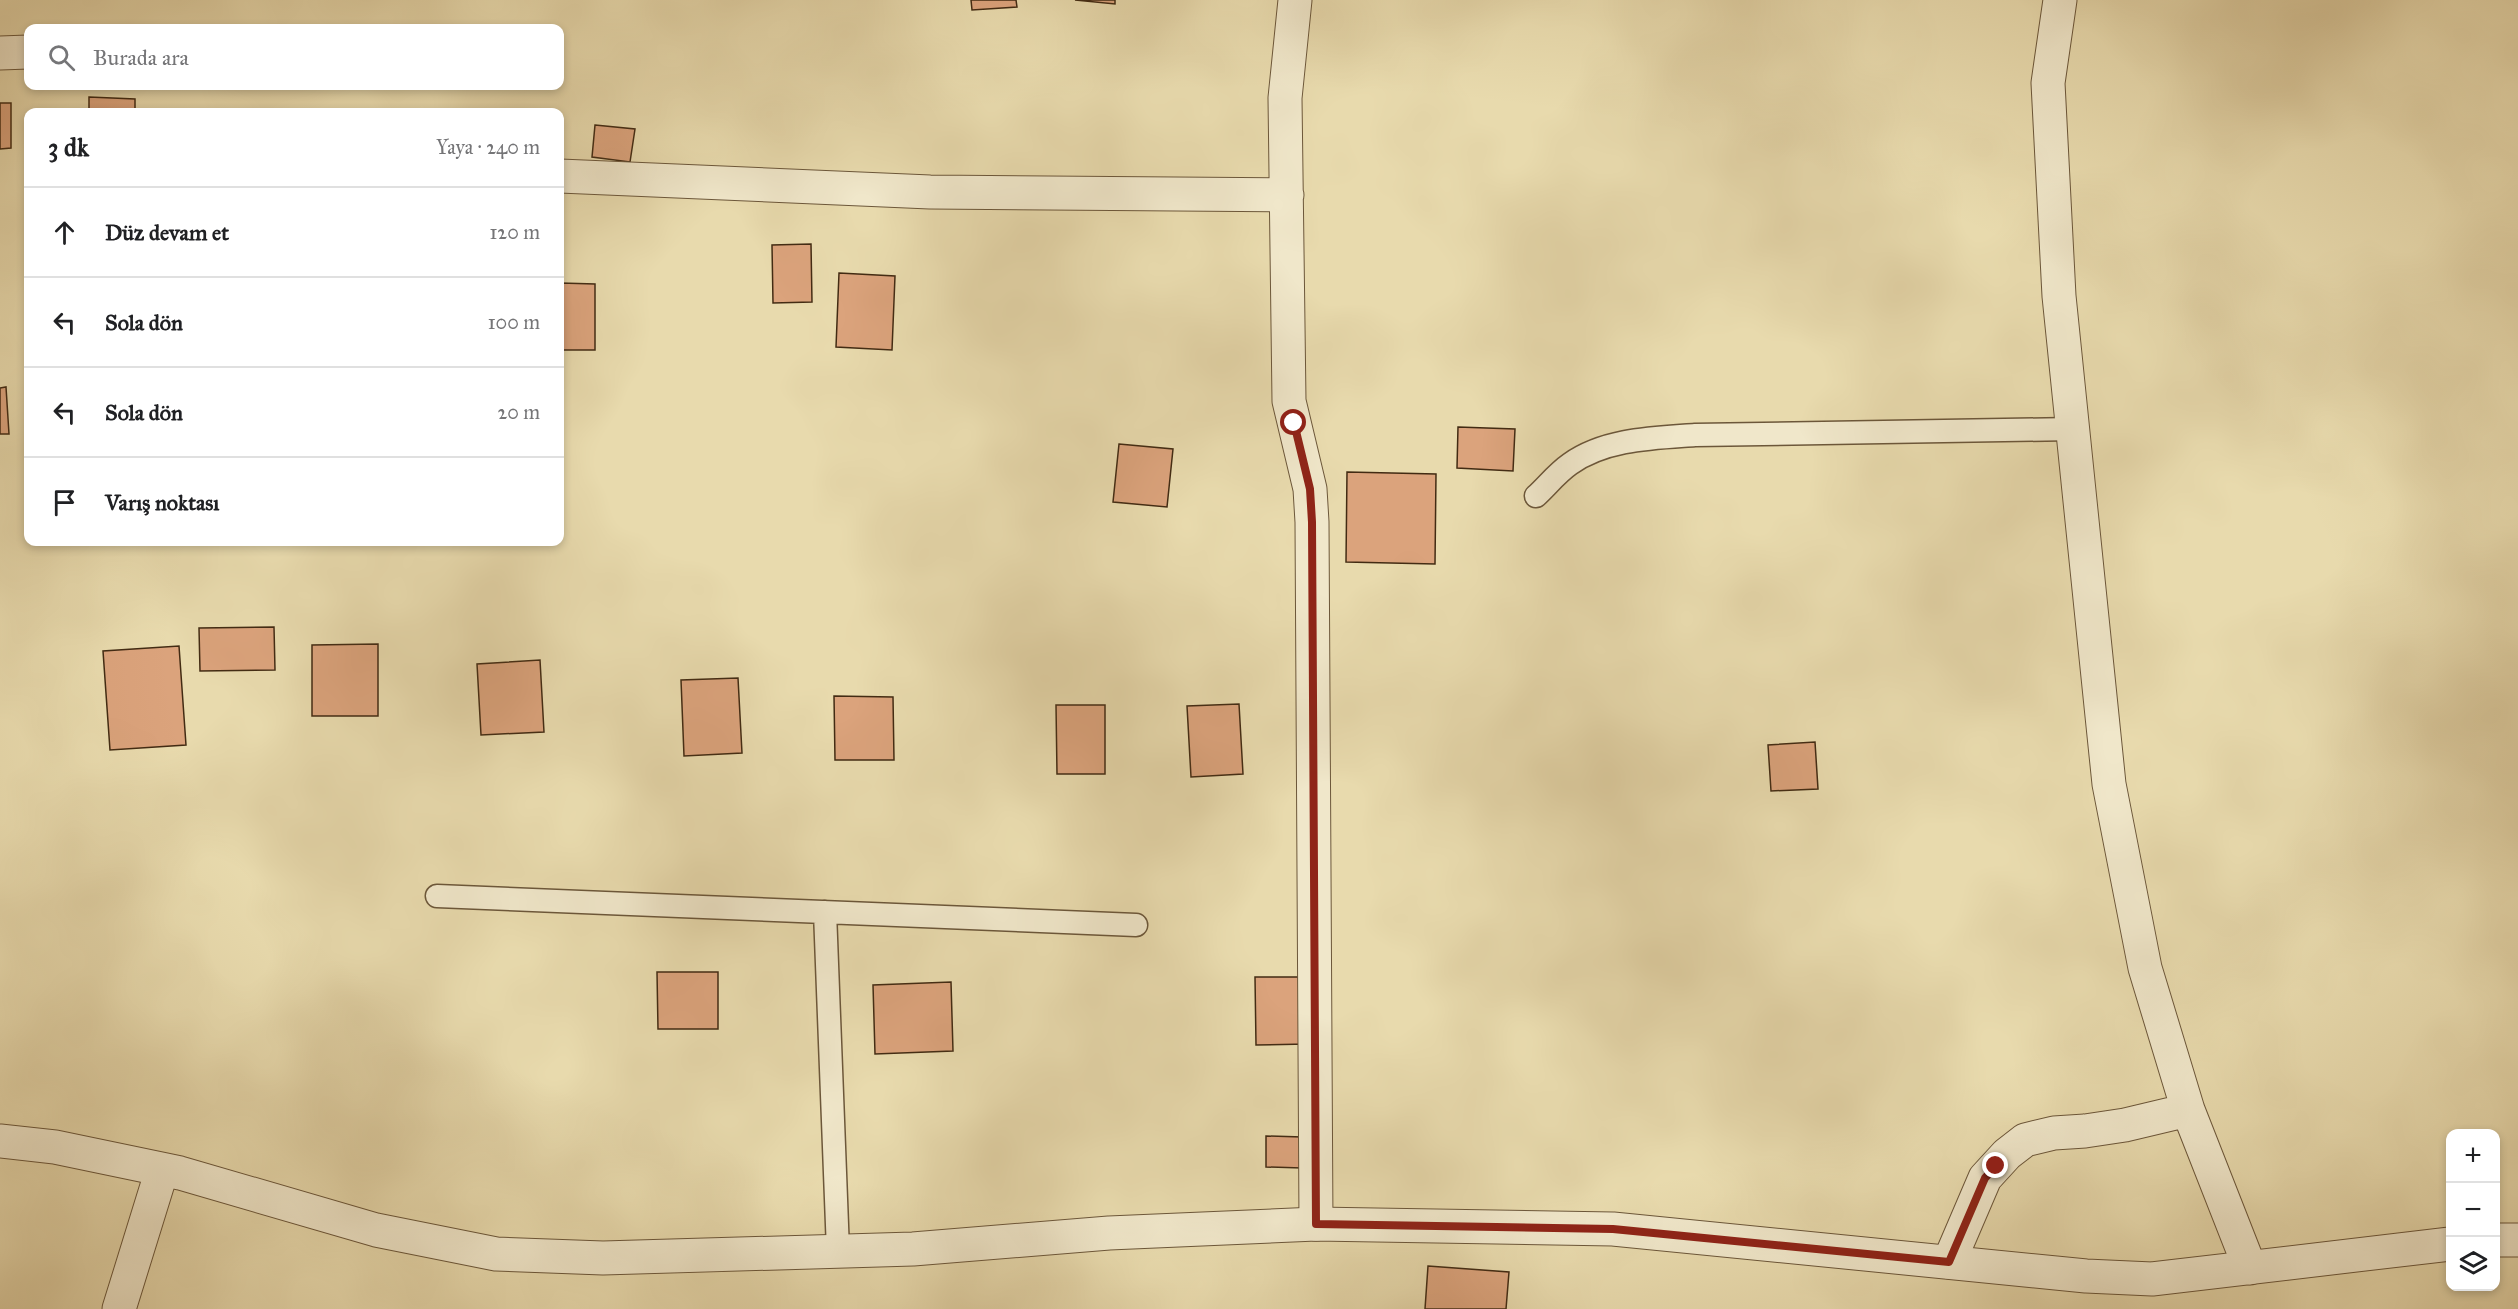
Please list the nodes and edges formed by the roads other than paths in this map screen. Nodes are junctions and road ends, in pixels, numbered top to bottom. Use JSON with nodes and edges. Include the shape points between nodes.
{"nodes":[{"id":1,"x":1295,"y":0,"type":"edge"},
{"id":2,"x":2060,"y":0,"type":"edge"},
{"id":3,"x":24,"y":52,"type":"edge"},
{"id":4,"x":0,"y":53,"type":"edge"},
{"id":5,"x":564,"y":176,"type":"edge"},
{"id":6,"x":1287,"y":195,"type":"junction"},
{"id":7,"x":2073,"y":429,"type":"junction"},
{"id":8,"x":1536,"y":496,"type":"dead end"},
{"id":9,"x":437,"y":896,"type":"dead end"},
{"id":10,"x":825,"y":912,"type":"junction"},
{"id":11,"x":1136,"y":925,"type":"dead end"},
{"id":12,"x":2188,"y":1110,"type":"junction"},
{"id":13,"x":0,"y":1140,"type":"edge"},
{"id":14,"x":162,"y":1170,"type":"junction"},
{"id":15,"x":1316,"y":1224,"type":"junction"},
{"id":16,"x":2500,"y":1240,"type":"edge"},
{"id":17,"x":2518,"y":1240,"type":"edge"},
{"id":18,"x":2446,"y":1245,"type":"edge"},
{"id":19,"x":838,"y":1251,"type":"junction"},
{"id":20,"x":1949,"y":1262,"type":"junction"},
{"id":21,"x":2250,"y":1268,"type":"junction"},
{"id":22,"x":119,"y":1309,"type":"edge"}],
"edges":[{"from":1,"to":6,"type":"street","via":[[1285,98]]},
{"from":2,"to":7,"type":"street","via":[[2048,83],[2059,296]]},
{"from":3,"to":4,"type":"street"},
{"from":5,"to":6,"type":"street","via":[[930,192]]},
{"from":6,"to":15,"type":"street","via":[[1289,400],[1310,489],[1312,522]]},
{"from":7,"to":8,"type":"lane","via":[[1695,435],[1634,440],[1600,449],[1570,464]]},
{"from":7,"to":12,"type":"street","via":[[2109,784],[2145,968]]},
{"from":9,"to":10,"type":"lane"},
{"from":10,"to":11,"type":"lane"},
{"from":10,"to":19,"type":"lane"},
{"from":12,"to":20,"type":"street","via":[[2125,1125],[2025,1140],[1985,1178]]},
{"from":12,"to":21,"type":"street"},
{"from":13,"to":14,"type":"street"},
{"from":14,"to":19,"type":"street","via":[[376,1230],[496,1254],[603,1258]]},
{"from":14,"to":22,"type":"street"},
{"from":15,"to":19,"type":"street"},
{"from":15,"to":20,"type":"street","via":[[1613,1229]]},
{"from":16,"to":17,"type":"street"},
{"from":18,"to":21,"type":"street"},
{"from":20,"to":21,"type":"street","via":[[2152,1279]]}]}
